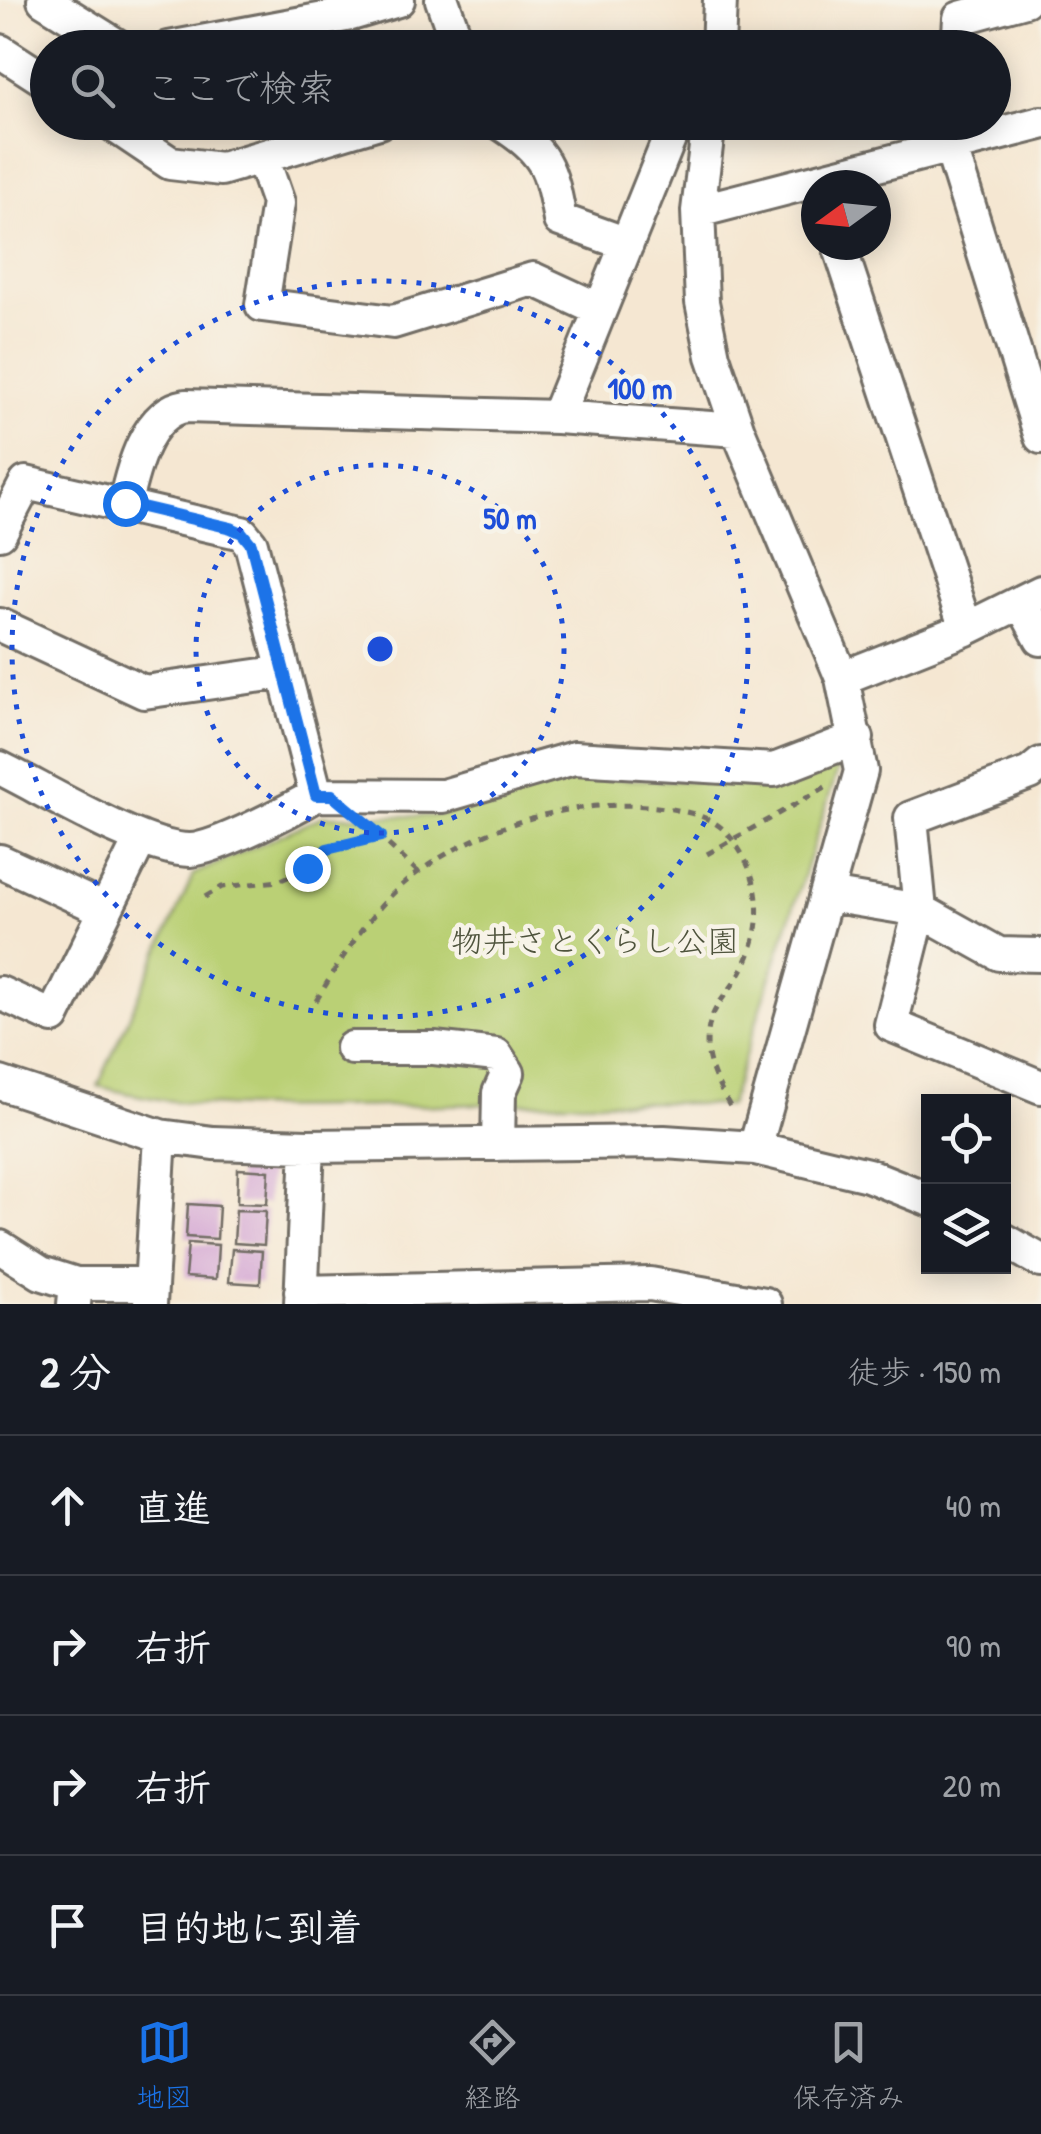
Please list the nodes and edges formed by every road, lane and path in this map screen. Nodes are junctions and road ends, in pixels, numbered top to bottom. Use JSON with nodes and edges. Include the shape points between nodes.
{"nodes":[{"id":1,"x":44,"y":0,"type":"edge"},
{"id":2,"x":398,"y":0,"type":"edge"},
{"id":3,"x":442,"y":0,"type":"edge"},
{"id":4,"x":720,"y":0,"type":"edge"},
{"id":5,"x":1024,"y":0,"type":"edge"},
{"id":6,"x":93,"y":30,"type":"edge"},
{"id":7,"x":265,"y":30,"type":"edge"},
{"id":8,"x":453,"y":30,"type":"edge"},
{"id":9,"x":719,"y":30,"type":"edge"},
{"id":10,"x":959,"y":30,"type":"edge"},
{"id":11,"x":0,"y":51,"type":"edge"},
{"id":12,"x":30,"y":70,"type":"edge"},
{"id":13,"x":1041,"y":124,"type":"edge"},
{"id":14,"x":1011,"y":128,"type":"edge"},
{"id":15,"x":136,"y":140,"type":"edge"},
{"id":16,"x":319,"y":140,"type":"edge"},
{"id":17,"x":527,"y":140,"type":"edge"},
{"id":18,"x":669,"y":140,"type":"edge"},
{"id":19,"x":706,"y":140,"type":"edge"},
{"id":20,"x":941,"y":140,"type":"edge"},
{"id":21,"x":953,"y":140,"type":"edge"},
{"id":22,"x":262,"y":157,"type":"junction"},
{"id":23,"x":856,"y":170,"type":"edge"},
{"id":24,"x":801,"y":187,"type":"edge"},
{"id":25,"x":698,"y":211,"type":"junction"},
{"id":26,"x":627,"y":244,"type":"junction"},
{"id":27,"x":844,"y":260,"type":"edge"},
{"id":28,"x":600,"y":310,"type":"junction"},
{"id":29,"x":558,"y":417,"type":"junction"},
{"id":30,"x":738,"y":430,"type":"junction"},
{"id":31,"x":1041,"y":437,"type":"edge"},
{"id":32,"x":125,"y":503,"type":"junction"},
{"id":33,"x":0,"y":534,"type":"edge"},
{"id":34,"x":1031,"y":597,"type":"edge"},
{"id":35,"x":0,"y":625,"type":"edge"},
{"id":36,"x":966,"y":628,"type":"junction"},
{"id":37,"x":1041,"y":639,"type":"edge"},
{"id":38,"x":284,"y":672,"type":"junction"},
{"id":39,"x":842,"y":678,"type":"junction"},
{"id":40,"x":857,"y":738,"type":"junction"},
{"id":41,"x":1041,"y":764,"type":"edge"},
{"id":42,"x":0,"y":768,"type":"edge"},
{"id":43,"x":843,"y":774,"type":"dead end"},
{"id":44,"x":324,"y":795,"type":"junction"},
{"id":45,"x":381,"y":836,"type":"junction"},
{"id":46,"x":141,"y":838,"type":"junction"},
{"id":47,"x":732,"y":839,"type":"junction"},
{"id":48,"x":706,"y":854,"type":"dead end"},
{"id":49,"x":0,"y":861,"type":"edge"},
{"id":50,"x":418,"y":872,"type":"junction"},
{"id":51,"x":828,"y":895,"type":"junction"},
{"id":52,"x":205,"y":897,"type":"dead end"},
{"id":53,"x":105,"y":910,"type":"junction"},
{"id":54,"x":920,"y":910,"type":"junction"},
{"id":55,"x":1041,"y":955,"type":"edge"},
{"id":56,"x":0,"y":992,"type":"edge"},
{"id":57,"x":316,"y":1001,"type":"dead end"},
{"id":58,"x":352,"y":1048,"type":"dead end"},
{"id":59,"x":0,"y":1083,"type":"edge"},
{"id":60,"x":1041,"y":1087,"type":"edge"},
{"id":61,"x":732,"y":1110,"type":"dead end"},
{"id":62,"x":160,"y":1136,"type":"junction"},
{"id":63,"x":498,"y":1144,"type":"junction"},
{"id":64,"x":308,"y":1146,"type":"junction"},
{"id":65,"x":755,"y":1148,"type":"junction"},
{"id":66,"x":921,"y":1196,"type":"edge"},
{"id":67,"x":1011,"y":1244,"type":"edge"},
{"id":68,"x":0,"y":1247,"type":"edge"},
{"id":69,"x":1041,"y":1261,"type":"edge"},
{"id":70,"x":75,"y":1294,"type":"edge"},
{"id":71,"x":151,"y":1294,"type":"edge"},
{"id":72,"x":447,"y":1296,"type":"edge"},
{"id":73,"x":301,"y":1298,"type":"edge"},
{"id":74,"x":766,"y":1304,"type":"edge"}],
"edges":[{"from":1,"to":6,"type":"street"},
{"from":2,"to":7,"type":"street"},
{"from":3,"to":8,"type":"street"},
{"from":4,"to":9,"type":"street"},
{"from":5,"to":10,"type":"street","via":[[960,18]]},
{"from":11,"to":12,"type":"street"},
{"from":13,"to":14,"type":"street"},
{"from":15,"to":22,"type":"street","via":[[170,163],[221,170]]},
{"from":16,"to":22,"type":"street"},
{"from":17,"to":26,"type":"street","via":[[550,166],[560,220]]},
{"from":18,"to":26,"type":"street"},
{"from":19,"to":25,"type":"street"},
{"from":20,"to":23,"type":"street"},
{"from":21,"to":31,"type":"street"},
{"from":22,"to":28,"type":"street","via":[[278,203],[262,305],[393,322],[533,279]]},
{"from":24,"to":25,"type":"street"},
{"from":25,"to":30,"type":"street","via":[[702,302]]},
{"from":26,"to":28,"type":"street"},
{"from":27,"to":36,"type":"street"},
{"from":28,"to":29,"type":"street"},
{"from":29,"to":30,"type":"street"},
{"from":29,"to":32,"type":"street","via":[[176,407],[138,448]]},
{"from":30,"to":39,"type":"street"},
{"from":32,"to":33,"type":"street","via":[[26,483]]},
{"from":32,"to":38,"type":"street","via":[[242,533],[251,544]]},
{"from":34,"to":36,"type":"street"},
{"from":34,"to":37,"type":"street"},
{"from":35,"to":38,"type":"street","via":[[144,692]]},
{"from":36,"to":39,"type":"street"},
{"from":38,"to":44,"type":"street"},
{"from":39,"to":40,"type":"street"},
{"from":40,"to":44,"type":"street","via":[[774,770],[574,758],[443,796]]},
{"from":40,"to":51,"type":"street","via":[[862,771]]},
{"from":41,"to":54,"type":"street","via":[[1030,774],[911,818]]},
{"from":42,"to":46,"type":"street"},
{"from":43,"to":47,"type":"path"},
{"from":44,"to":45,"type":"path"},
{"from":44,"to":46,"type":"street","via":[[191,850]]},
{"from":45,"to":50,"type":"path"},
{"from":45,"to":52,"type":"path","via":[[327,849],[279,881],[222,886]]},
{"from":46,"to":53,"type":"street"},
{"from":47,"to":48,"type":"path"},
{"from":47,"to":50,"type":"path","via":[[699,814],[638,804],[591,807],[520,821]]},
{"from":47,"to":61,"type":"path","via":[[759,901],[758,932],[736,979],[714,1006],[707,1036],[714,1079]]},
{"from":49,"to":53,"type":"street"},
{"from":50,"to":57,"type":"path","via":[[361,933]]},
{"from":51,"to":54,"type":"street"},
{"from":51,"to":65,"type":"street"},
{"from":53,"to":56,"type":"street","via":[[52,1018]]},
{"from":54,"to":55,"type":"street","via":[[1000,954]]},
{"from":54,"to":60,"type":"street","via":[[892,1025]]},
{"from":58,"to":63,"type":"street","via":[[496,1055],[508,1073],[499,1093]]},
{"from":59,"to":62,"type":"street"},
{"from":62,"to":64,"type":"street"},
{"from":62,"to":71,"type":"street"},
{"from":63,"to":64,"type":"street"},
{"from":63,"to":65,"type":"street"},
{"from":64,"to":73,"type":"street"},
{"from":65,"to":66,"type":"street","via":[[868,1174]]},
{"from":67,"to":69,"type":"street"},
{"from":68,"to":70,"type":"street"},
{"from":70,"to":71,"type":"street"},
{"from":72,"to":73,"type":"street"},
{"from":72,"to":74,"type":"street","via":[[650,1284]]}]}
